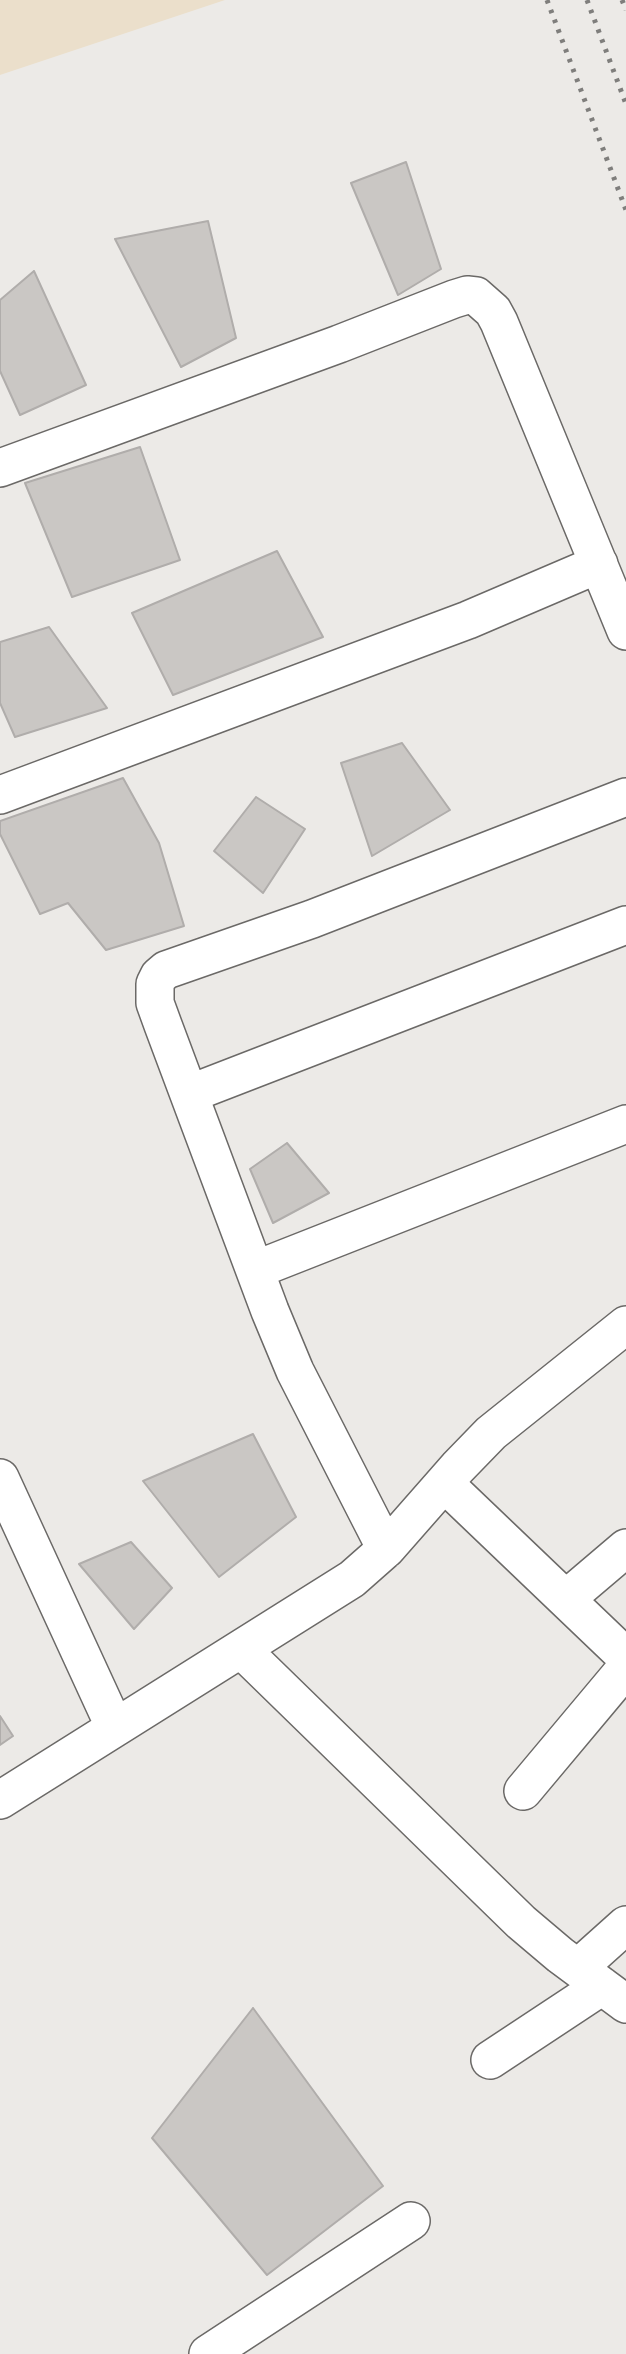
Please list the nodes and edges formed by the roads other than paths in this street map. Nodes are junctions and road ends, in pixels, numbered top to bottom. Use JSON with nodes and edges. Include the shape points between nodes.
{"nodes":[{"id":1,"x":0,"y":468,"type":"edge"},
{"id":2,"x":599,"y":564,"type":"junction"},
{"id":3,"x":626,"y":631,"type":"edge"},
{"id":4,"x":0,"y":795,"type":"edge"},
{"id":5,"x":626,"y":797,"type":"edge"},
{"id":6,"x":626,"y":925,"type":"edge"},
{"id":7,"x":189,"y":1094,"type":"junction"},
{"id":8,"x":626,"y":1124,"type":"edge"},
{"id":9,"x":255,"y":1270,"type":"junction"},
{"id":10,"x":626,"y":1325,"type":"edge"},
{"id":11,"x":0,"y":1478,"type":"edge"},
{"id":12,"x":444,"y":1483,"type":"junction"},
{"id":13,"x":626,"y":1548,"type":"edge"},
{"id":14,"x":386,"y":1549,"type":"junction"},
{"id":15,"x":566,"y":1599,"type":"junction"},
{"id":16,"x":241,"y":1648,"type":"junction"},
{"id":17,"x":626,"y":1657,"type":"edge"},
{"id":18,"x":626,"y":1668,"type":"edge"},
{"id":19,"x":115,"y":1728,"type":"junction"},
{"id":20,"x":523,"y":1791,"type":"dead end"},
{"id":21,"x":0,"y":1800,"type":"edge"},
{"id":22,"x":626,"y":1925,"type":"edge"},
{"id":23,"x":602,"y":1986,"type":"edge"},
{"id":24,"x":490,"y":2060,"type":"dead end"},
{"id":25,"x":411,"y":2221,"type":"dead end"},
{"id":26,"x":208,"y":2354,"type":"edge"}],
"edges":[{"from":1,"to":2,"type":"street","via":[[454,299],[476,296],[499,322]]},
{"from":2,"to":3,"type":"street"},
{"from":2,"to":4,"type":"street","via":[[468,620]]},
{"from":5,"to":7,"type":"street","via":[[162,972],[155,984],[155,1003]]},
{"from":6,"to":7,"type":"street"},
{"from":7,"to":9,"type":"street"},
{"from":8,"to":9,"type":"street"},
{"from":9,"to":14,"type":"street","via":[[295,1371]]},
{"from":10,"to":12,"type":"street","via":[[491,1433]]},
{"from":11,"to":19,"type":"street"},
{"from":12,"to":14,"type":"street"},
{"from":12,"to":15,"type":"street"},
{"from":13,"to":15,"type":"street"},
{"from":14,"to":16,"type":"street","via":[[352,1579]]},
{"from":15,"to":17,"type":"street"},
{"from":16,"to":19,"type":"street"},
{"from":16,"to":23,"type":"street","via":[[521,1922]]},
{"from":18,"to":20,"type":"street"},
{"from":19,"to":21,"type":"street"},
{"from":22,"to":23,"type":"street"},
{"from":23,"to":24,"type":"street"},
{"from":25,"to":26,"type":"street"}]}
